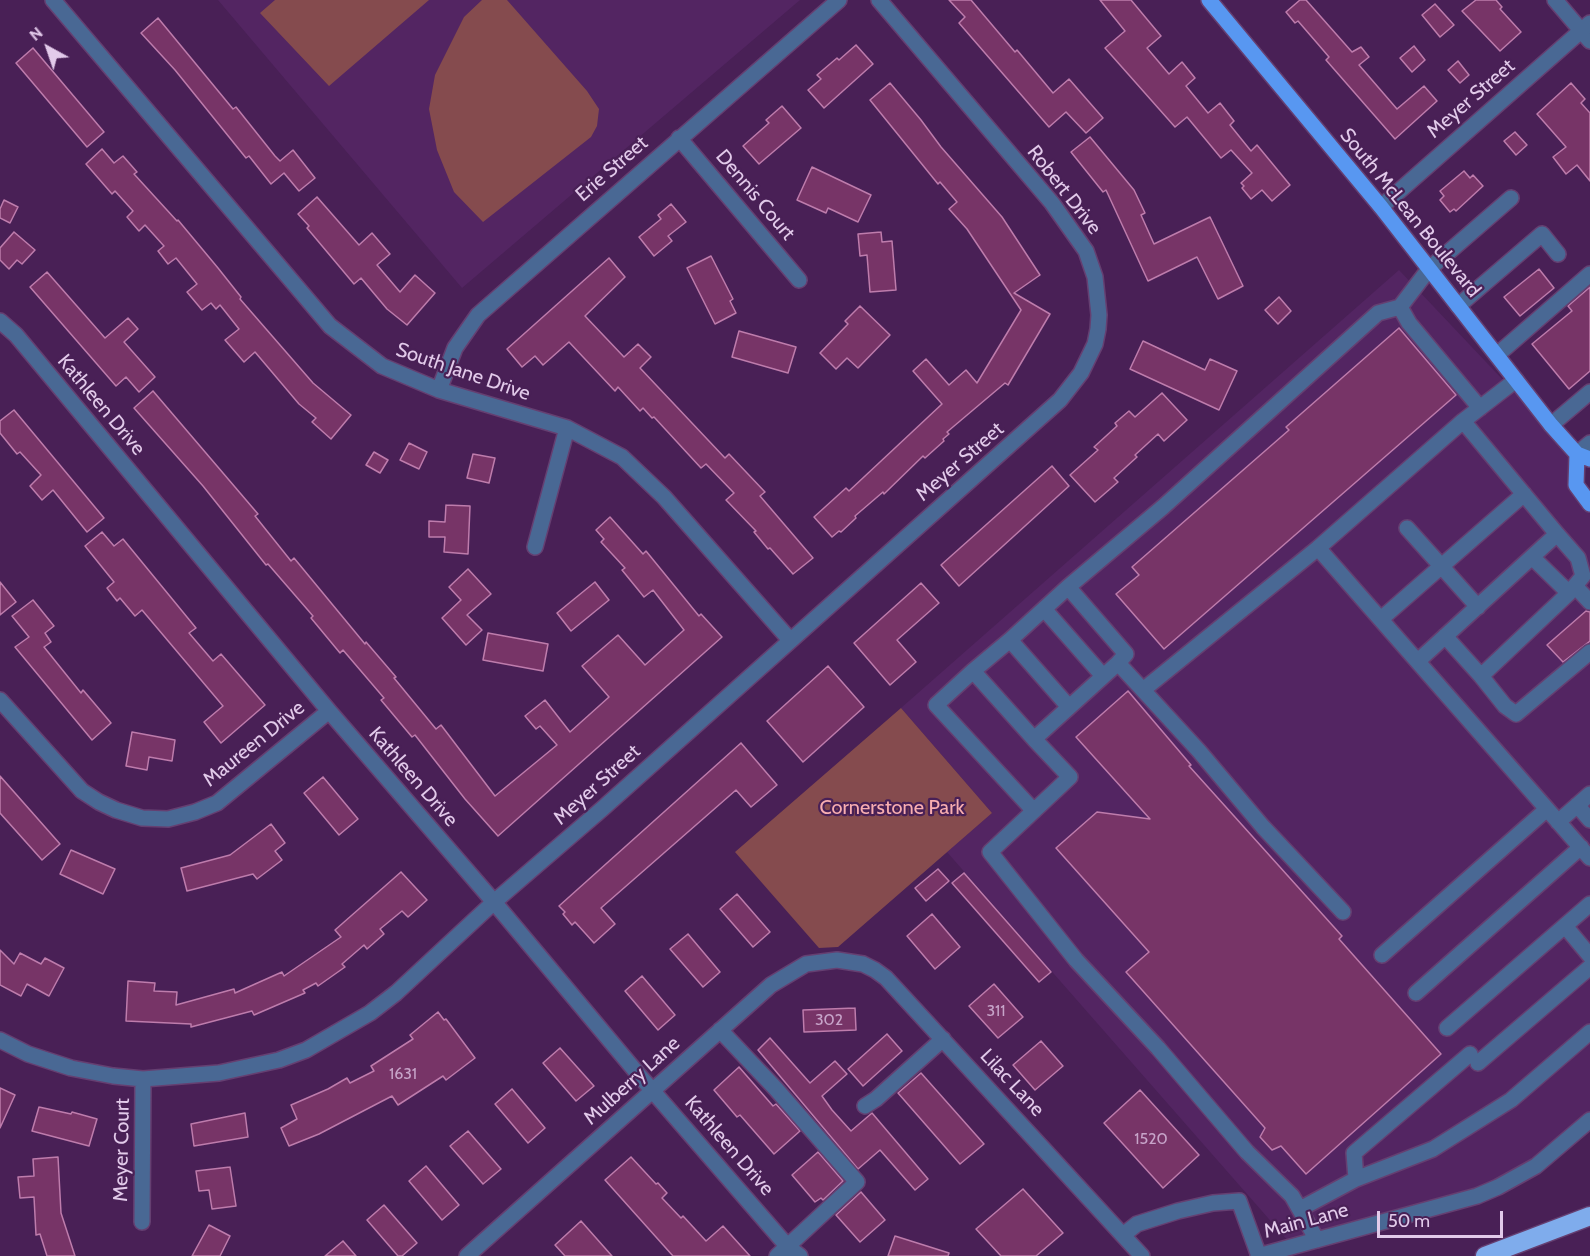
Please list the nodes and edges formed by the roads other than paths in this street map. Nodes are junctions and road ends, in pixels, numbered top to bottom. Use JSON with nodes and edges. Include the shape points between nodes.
{"nodes":[{"id":1,"x":53,"y":0,"type":"edge"},
{"id":2,"x":839,"y":0,"type":"edge"},
{"id":3,"x":879,"y":0,"type":"edge"},
{"id":4,"x":1209,"y":0,"type":"edge"},
{"id":5,"x":1555,"y":0,"type":"edge"},
{"id":6,"x":1587,"y":32,"type":"edge"},
{"id":7,"x":679,"y":138,"type":"junction"},
{"id":8,"x":1511,"y":198,"type":"dead end"},
{"id":9,"x":1381,"y":207,"type":"junction"},
{"id":10,"x":1558,"y":254,"type":"dead end"},
{"id":11,"x":1429,"y":269,"type":"junction"},
{"id":12,"x":1590,"y":274,"type":"edge"},
{"id":13,"x":799,"y":280,"type":"dead end"},
{"id":14,"x":1458,"y":306,"type":"junction"},
{"id":15,"x":1400,"y":308,"type":"junction"},
{"id":16,"x":0,"y":321,"type":"edge"},
{"id":17,"x":1497,"y":355,"type":"junction"},
{"id":18,"x":1516,"y":380,"type":"junction"},
{"id":19,"x":439,"y":390,"type":"junction"},
{"id":20,"x":1590,"y":392,"type":"edge"},
{"id":21,"x":1480,"y":408,"type":"junction"},
{"id":22,"x":1463,"y":421,"type":"junction"},
{"id":23,"x":1551,"y":425,"type":"junction"},
{"id":24,"x":567,"y":428,"type":"junction"},
{"id":25,"x":1031,"y":428,"type":"joint"},
{"id":26,"x":1590,"y":443,"type":"edge"},
{"id":27,"x":1583,"y":456,"type":"edge"},
{"id":28,"x":1524,"y":494,"type":"junction"},
{"id":29,"x":1590,"y":504,"type":"edge"},
{"id":30,"x":1407,"y":528,"type":"dead end"},
{"id":31,"x":1557,"y":534,"type":"junction"},
{"id":32,"x":536,"y":547,"type":"dead end"},
{"id":33,"x":1318,"y":548,"type":"junction"},
{"id":34,"x":1532,"y":557,"type":"junction"},
{"id":35,"x":1441,"y":566,"type":"junction"},
{"id":36,"x":1068,"y":587,"type":"junction"},
{"id":37,"x":1572,"y":590,"type":"junction"},
{"id":38,"x":1590,"y":602,"type":"edge"},
{"id":39,"x":1478,"y":607,"type":"junction"},
{"id":40,"x":1044,"y":609,"type":"junction"},
{"id":41,"x":1381,"y":619,"type":"junction"},
{"id":42,"x":1445,"y":636,"type":"junction"},
{"id":43,"x":790,"y":640,"type":"junction"},
{"id":44,"x":1010,"y":640,"type":"junction"},
{"id":45,"x":1590,"y":652,"type":"edge"},
{"id":46,"x":1418,"y":661,"type":"junction"},
{"id":47,"x":1118,"y":663,"type":"junction"},
{"id":48,"x":973,"y":671,"type":"junction"},
{"id":49,"x":1103,"y":676,"type":"junction"},
{"id":50,"x":1481,"y":676,"type":"junction"},
{"id":51,"x":1143,"y":690,"type":"junction"},
{"id":52,"x":0,"y":700,"type":"edge"},
{"id":53,"x":1069,"y":707,"type":"junction"},
{"id":54,"x":329,"y":711,"type":"junction"},
{"id":55,"x":1034,"y":739,"type":"junction"},
{"id":56,"x":1590,"y":794,"type":"edge"},
{"id":57,"x":1577,"y":806,"type":"junction"},
{"id":58,"x":1547,"y":809,"type":"junction"},
{"id":59,"x":1034,"y":811,"type":"junction"},
{"id":60,"x":1590,"y":820,"type":"edge"},
{"id":61,"x":1558,"y":822,"type":"junction"},
{"id":62,"x":1585,"y":853,"type":"edge"},
{"id":63,"x":494,"y":902,"type":"junction"},
{"id":64,"x":1590,"y":904,"type":"edge"},
{"id":65,"x":1343,"y":912,"type":"dead end"},
{"id":66,"x":1564,"y":927,"type":"junction"},
{"id":67,"x":1382,"y":955,"type":"dead end"},
{"id":68,"x":1590,"y":956,"type":"edge"},
{"id":69,"x":837,"y":960,"type":"joint"},
{"id":70,"x":1590,"y":967,"type":"edge"},
{"id":71,"x":1416,"y":993,"type":"dead end"},
{"id":72,"x":1447,"y":1028,"type":"dead end"},
{"id":73,"x":720,"y":1030,"type":"junction"},
{"id":74,"x":1590,"y":1032,"type":"edge"},
{"id":75,"x":942,"y":1039,"type":"junction"},
{"id":76,"x":0,"y":1040,"type":"edge"},
{"id":77,"x":144,"y":1079,"type":"junction"},
{"id":78,"x":653,"y":1091,"type":"junction"},
{"id":79,"x":865,"y":1106,"type":"dead end"},
{"id":80,"x":1590,"y":1120,"type":"edge"},
{"id":81,"x":1356,"y":1179,"type":"junction"},
{"id":82,"x":1300,"y":1209,"type":"junction"},
{"id":83,"x":1590,"y":1216,"type":"edge"},
{"id":84,"x":142,"y":1222,"type":"dead end"},
{"id":85,"x":1123,"y":1235,"type":"junction"},
{"id":86,"x":1317,"y":1240,"type":"junction"},
{"id":87,"x":788,"y":1253,"type":"edge"},
{"id":88,"x":467,"y":1256,"type":"edge"},
{"id":89,"x":1142,"y":1256,"type":"edge"},
{"id":90,"x":1258,"y":1256,"type":"edge"},
{"id":91,"x":1485,"y":1256,"type":"edge"}],
"edges":[{"from":1,"to":19,"type":"street","name":"South Jane Drive","via":[[330,326],[382,366]]},
{"from":2,"to":7,"type":"street","name":"Erie Street"},
{"from":3,"to":25,"type":"street","name":"Robert Drive","via":[[1052,203],[1086,250],[1095,277],[1099,315],[1095,344],[1081,373]]},
{"from":4,"to":9,"type":"main road","name":"South McLean Boulevard"},
{"from":5,"to":6,"type":"street"},
{"from":6,"to":9,"type":"street","name":"Meyer Street"},
{"from":7,"to":13,"type":"street","name":"Dennis Court"},
{"from":7,"to":19,"type":"street","name":"Erie Street","via":[[478,315],[455,348]]},
{"from":8,"to":11,"type":"street"},
{"from":9,"to":11,"type":"main road","name":"South McLean Boulevard"},
{"from":10,"to":14,"type":"street","via":[[1542,234]]},
{"from":11,"to":14,"type":"main road","name":"South McLean Boulevard"},
{"from":11,"to":15,"type":"street"},
{"from":12,"to":17,"type":"street"},
{"from":14,"to":17,"type":"main road","name":"South McLean Boulevard"},
{"from":15,"to":21,"type":"street"},
{"from":15,"to":36,"type":"street","via":[[1378,313]]},
{"from":16,"to":54,"type":"street","name":"Kathleen Drive","via":[[16,335]]},
{"from":17,"to":18,"type":"main road","name":"South McLean Boulevard"},
{"from":18,"to":21,"type":"street"},
{"from":18,"to":23,"type":"main road","name":"South McLean Boulevard"},
{"from":19,"to":24,"type":"street","name":"South Jane Drive"},
{"from":20,"to":23,"type":"street"},
{"from":21,"to":22,"type":"street"},
{"from":22,"to":28,"type":"street"},
{"from":22,"to":33,"type":"street"},
{"from":23,"to":27,"type":"main road","name":"South McLean Boulevard"},
{"from":24,"to":32,"type":"street"},
{"from":24,"to":43,"type":"street","name":"South Jane Drive","via":[[622,458],[645,477]]},
{"from":25,"to":43,"type":"street","name":"Meyer Street"},
{"from":26,"to":27,"type":"street"},
{"from":27,"to":29,"type":"main road","via":[[1576,485]]},
{"from":28,"to":31,"type":"street"},
{"from":28,"to":35,"type":"street"},
{"from":30,"to":35,"type":"street"},
{"from":31,"to":34,"type":"street"},
{"from":31,"to":37,"type":"street","via":[[1578,558],[1583,576]]},
{"from":33,"to":41,"type":"street"},
{"from":33,"to":51,"type":"street"},
{"from":34,"to":37,"type":"street"},
{"from":34,"to":39,"type":"street"},
{"from":35,"to":39,"type":"street"},
{"from":35,"to":41,"type":"street"},
{"from":36,"to":40,"type":"street"},
{"from":36,"to":47,"type":"street","via":[[1126,654]]},
{"from":37,"to":38,"type":"street"},
{"from":37,"to":50,"type":"street"},
{"from":39,"to":42,"type":"street"},
{"from":40,"to":44,"type":"street"},
{"from":40,"to":49,"type":"street"},
{"from":41,"to":46,"type":"street"},
{"from":42,"to":46,"type":"street"},
{"from":42,"to":50,"type":"street"},
{"from":43,"to":63,"type":"street","name":"Meyer Street"},
{"from":44,"to":48,"type":"street"},
{"from":44,"to":53,"type":"street"},
{"from":45,"to":50,"type":"street","via":[[1516,714]]},
{"from":46,"to":58,"type":"street"},
{"from":47,"to":49,"type":"street"},
{"from":47,"to":51,"type":"street"},
{"from":48,"to":55,"type":"street"},
{"from":48,"to":59,"type":"street","via":[[936,705]]},
{"from":49,"to":53,"type":"street"},
{"from":51,"to":65,"type":"street"},
{"from":52,"to":54,"type":"street","name":"Maureen Drive","via":[[82,791],[116,810],[141,818],[168,819],[217,803]]},
{"from":53,"to":55,"type":"street"},
{"from":54,"to":63,"type":"street","name":"Kathleen Drive"},
{"from":55,"to":59,"type":"street","via":[[1070,777]]},
{"from":56,"to":57,"type":"street"},
{"from":57,"to":60,"type":"street"},
{"from":57,"to":61,"type":"street"},
{"from":58,"to":61,"type":"street"},
{"from":58,"to":67,"type":"street"},
{"from":59,"to":82,"type":"street","via":[[990,852],[1076,960]]},
{"from":61,"to":62,"type":"street"},
{"from":62,"to":71,"type":"street"},
{"from":63,"to":77,"type":"street","name":"Meyer Street","via":[[396,993],[306,1050],[246,1069]]},
{"from":63,"to":78,"type":"street","name":"Kathleen Drive"},
{"from":64,"to":66,"type":"street"},
{"from":66,"to":68,"type":"street"},
{"from":66,"to":72,"type":"street"},
{"from":69,"to":73,"type":"street","name":"Mulberry Lane","via":[[806,964],[792,972],[771,985]]},
{"from":69,"to":75,"type":"street","name":"Lilac Lane","via":[[854,962],[886,978]]},
{"from":70,"to":81,"type":"street","via":[[1354,1153]]},
{"from":73,"to":78,"type":"street","name":"Mulberry Lane"},
{"from":73,"to":87,"type":"street","via":[[857,1182]]},
{"from":74,"to":81,"type":"street","via":[[1511,1100],[1433,1149]]},
{"from":75,"to":79,"type":"street"},
{"from":75,"to":85,"type":"street","name":"Lilac Lane"},
{"from":76,"to":77,"type":"street","name":"Meyer Street","via":[[71,1068]]},
{"from":77,"to":84,"type":"street","name":"Meyer Court"},
{"from":78,"to":87,"type":"street","name":"Kathleen Drive"},
{"from":78,"to":88,"type":"street","name":"Mulberry Lane"},
{"from":80,"to":86,"type":"street","name":"Main Lane","via":[[1536,1166],[1498,1187]]},
{"from":81,"to":82,"type":"street"},
{"from":82,"to":86,"type":"street"},
{"from":83,"to":91,"type":"highway"},
{"from":85,"to":89,"type":"street","name":"Lilac Lane"},
{"from":85,"to":90,"type":"street","via":[[1137,1224],[1178,1211],[1239,1201]]},
{"from":86,"to":90,"type":"street","name":"Main Lane"}]}
